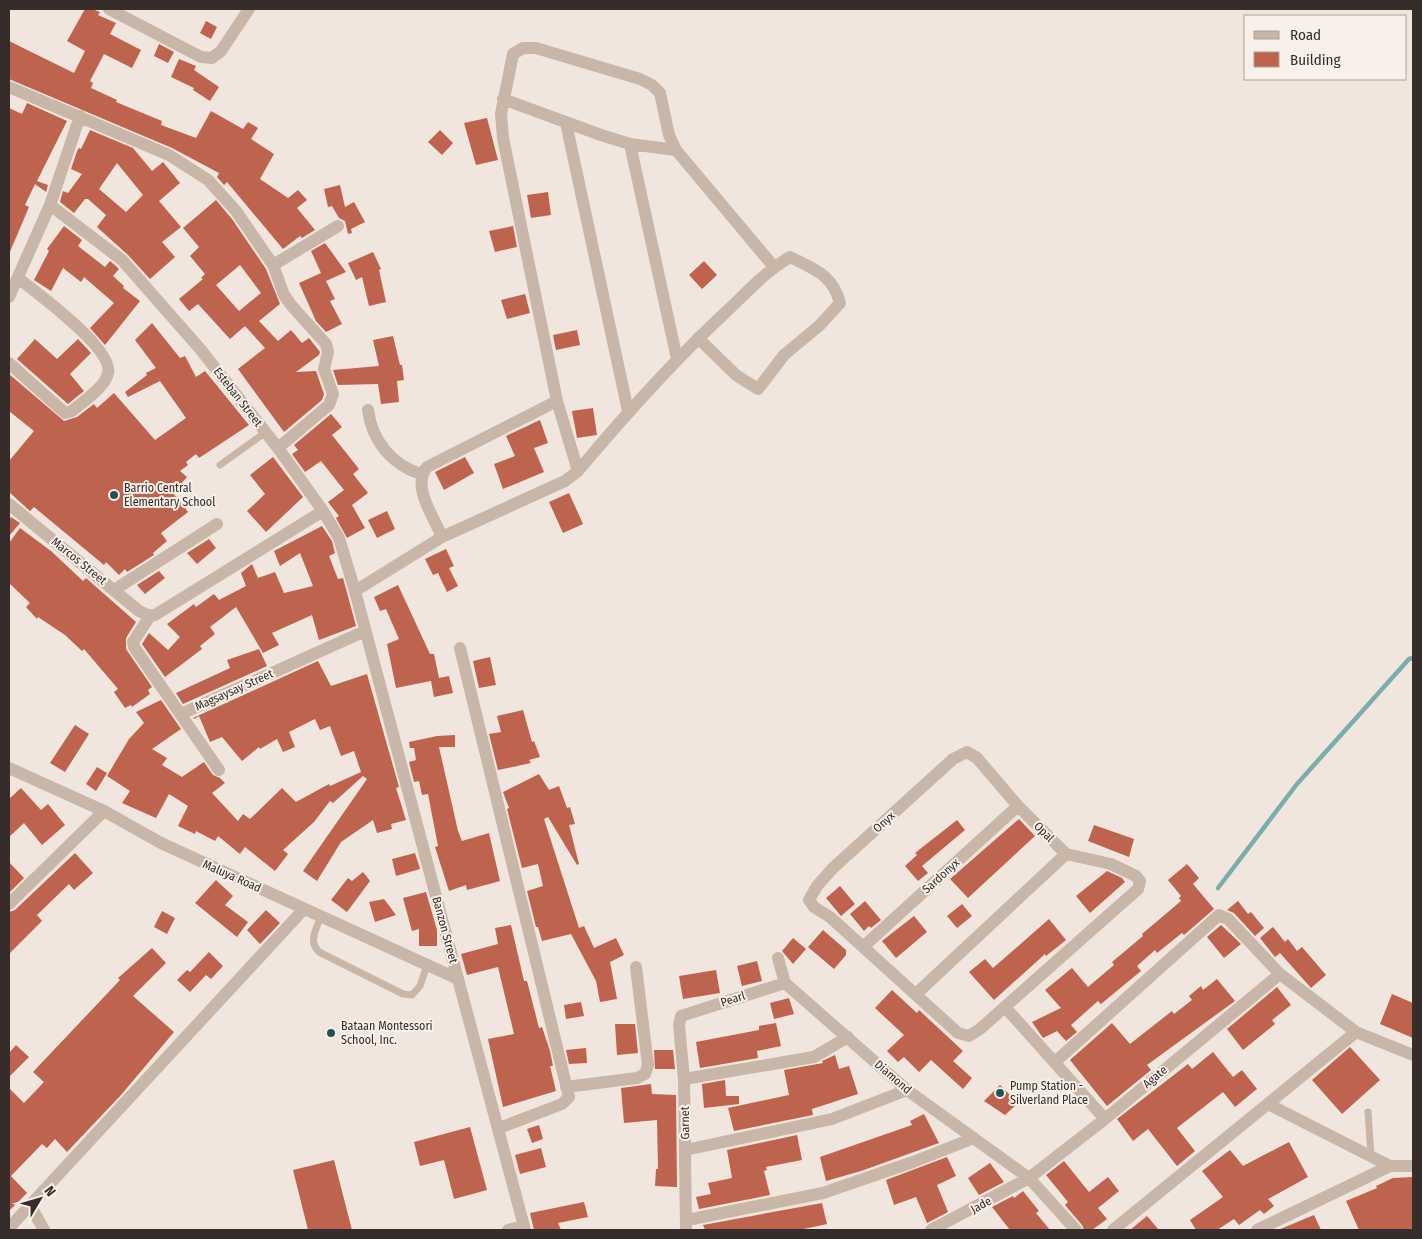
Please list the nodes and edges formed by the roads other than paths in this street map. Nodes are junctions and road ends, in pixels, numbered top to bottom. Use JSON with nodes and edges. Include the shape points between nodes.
{"nodes":[{"id":1,"x":109,"y":9,"type":"edge"},
{"id":2,"x":249,"y":9,"type":"edge"},
{"id":3,"x":9,"y":87,"type":"edge"},
{"id":4,"x":504,"y":100,"type":"junction"},
{"id":5,"x":80,"y":116,"type":"junction"},
{"id":6,"x":566,"y":123,"type":"junction"},
{"id":7,"x":630,"y":144,"type":"junction"},
{"id":8,"x":676,"y":150,"type":"junction"},
{"id":9,"x":50,"y":205,"type":"junction"},
{"id":10,"x":338,"y":226,"type":"dead end"},
{"id":11,"x":273,"y":265,"type":"junction"},
{"id":12,"x":774,"y":267,"type":"junction"},
{"id":13,"x":18,"y":278,"type":"junction"},
{"id":14,"x":9,"y":297,"type":"edge"},
{"id":15,"x":698,"y":338,"type":"junction"},
{"id":16,"x":677,"y":360,"type":"junction"},
{"id":17,"x":9,"y":363,"type":"edge"},
{"id":18,"x":557,"y":401,"type":"junction"},
{"id":19,"x":368,"y":410,"type":"dead end"},
{"id":20,"x":628,"y":411,"type":"junction"},
{"id":21,"x":266,"y":432,"type":"junction"},
{"id":22,"x":278,"y":448,"type":"junction"},
{"id":23,"x":220,"y":464,"type":"dead end"},
{"id":24,"x":578,"y":470,"type":"junction"},
{"id":25,"x":421,"y":474,"type":"junction"},
{"id":26,"x":9,"y":504,"type":"edge"},
{"id":27,"x":323,"y":511,"type":"junction"},
{"id":28,"x":217,"y":524,"type":"dead end"},
{"id":29,"x":442,"y":537,"type":"junction"},
{"id":30,"x":114,"y":590,"type":"junction"},
{"id":31,"x":355,"y":591,"type":"junction"},
{"id":32,"x":150,"y":616,"type":"junction"},
{"id":33,"x":366,"y":631,"type":"junction"},
{"id":34,"x":460,"y":648,"type":"dead end"},
{"id":35,"x":181,"y":714,"type":"junction"},
{"id":36,"x":967,"y":752,"type":"joint"},
{"id":37,"x":10,"y":770,"type":"edge"},
{"id":38,"x":219,"y":770,"type":"dead end"},
{"id":39,"x":1018,"y":806,"type":"junction"},
{"id":40,"x":104,"y":811,"type":"junction"},
{"id":41,"x":1066,"y":854,"type":"junction"},
{"id":42,"x":9,"y":904,"type":"edge"},
{"id":43,"x":304,"y":909,"type":"junction"},
{"id":44,"x":321,"y":916,"type":"junction"},
{"id":45,"x":863,"y":947,"type":"junction"},
{"id":46,"x":778,"y":958,"type":"dead end"},
{"id":47,"x":427,"y":965,"type":"junction"},
{"id":48,"x":636,"y":967,"type":"dead end"},
{"id":49,"x":1280,"y":974,"type":"junction"},
{"id":50,"x":458,"y":979,"type":"junction"},
{"id":51,"x":785,"y":983,"type":"junction"},
{"id":52,"x":916,"y":994,"type":"junction"},
{"id":53,"x":1005,"y":1007,"type":"junction"},
{"id":54,"x":680,"y":1016,"type":"joint"},
{"id":55,"x":1356,"y":1032,"type":"junction"},
{"id":56,"x":848,"y":1037,"type":"junction"},
{"id":57,"x":1413,"y":1055,"type":"edge"},
{"id":58,"x":1055,"y":1062,"type":"junction"},
{"id":59,"x":684,"y":1079,"type":"junction"},
{"id":60,"x":566,"y":1087,"type":"junction"},
{"id":61,"x":907,"y":1090,"type":"junction"},
{"id":62,"x":1268,"y":1104,"type":"junction"},
{"id":63,"x":1368,"y":1112,"type":"dead end"},
{"id":64,"x":1105,"y":1119,"type":"junction"},
{"id":65,"x":500,"y":1128,"type":"junction"},
{"id":66,"x":974,"y":1138,"type":"junction"},
{"id":67,"x":685,"y":1150,"type":"junction"},
{"id":68,"x":1371,"y":1157,"type":"junction"},
{"id":69,"x":1390,"y":1166,"type":"junction"},
{"id":70,"x":1413,"y":1166,"type":"edge"},
{"id":71,"x":1029,"y":1178,"type":"junction"},
{"id":72,"x":30,"y":1205,"type":"junction"},
{"id":73,"x":687,"y":1225,"type":"edge"},
{"id":74,"x":9,"y":1228,"type":"edge"},
{"id":75,"x":524,"y":1228,"type":"edge"},
{"id":76,"x":44,"y":1230,"type":"edge"},
{"id":77,"x":508,"y":1230,"type":"edge"},
{"id":78,"x":931,"y":1230,"type":"edge"},
{"id":79,"x":1076,"y":1230,"type":"edge"},
{"id":80,"x":1113,"y":1230,"type":"edge"},
{"id":81,"x":1257,"y":1230,"type":"edge"}],
"edges":[{"from":1,"to":2,"type":"street","via":[[201,57],[212,58],[221,51]]},
{"from":3,"to":5,"type":"street"},
{"from":4,"to":6,"type":"street"},
{"from":4,"to":8,"type":"street","via":[[513,54],[523,48],[545,51],[652,85],[660,94],[669,135]]},
{"from":4,"to":18,"type":"street","via":[[501,114],[503,138]]},
{"from":5,"to":9,"type":"street"},
{"from":5,"to":11,"type":"street","via":[[170,155],[208,180],[236,211]]},
{"from":6,"to":7,"type":"street"},
{"from":6,"to":20,"type":"street"},
{"from":7,"to":8,"type":"street"},
{"from":7,"to":16,"type":"street"},
{"from":8,"to":12,"type":"street"},
{"from":9,"to":13,"type":"street"},
{"from":9,"to":21,"type":"street","name":"Esteban Street","via":[[122,260],[202,350]]},
{"from":10,"to":11,"type":"street"},
{"from":11,"to":22,"type":"street","via":[[288,300],[326,344],[328,352],[324,369],[333,394],[329,405]]},
{"from":12,"to":15,"type":"street"},
{"from":12,"to":15,"type":"street","via":[[790,257],[807,265],[833,282],[840,303],[820,325],[784,355],[758,389],[736,375]]},
{"from":13,"to":14,"type":"street"},
{"from":13,"to":17,"type":"street","via":[[70,320],[105,358],[109,370],[106,380],[72,411],[65,413]]},
{"from":15,"to":16,"type":"street"},
{"from":16,"to":20,"type":"street"},
{"from":18,"to":24,"type":"street"},
{"from":18,"to":25,"type":"street","via":[[427,467]]},
{"from":19,"to":25,"type":"street","via":[[373,433],[384,449],[398,464]]},
{"from":20,"to":24,"type":"street"},
{"from":21,"to":22,"type":"street","name":"Esteban Street"},
{"from":21,"to":23,"type":"lane"},
{"from":22,"to":27,"type":"street","name":"Esteban Street"},
{"from":24,"to":29,"type":"street","via":[[565,481]]},
{"from":25,"to":29,"type":"street","via":[[420,487]]},
{"from":26,"to":30,"type":"street","name":"Marcos Street"},
{"from":27,"to":31,"type":"street","name":"Esteban Street","via":[[338,538]]},
{"from":27,"to":32,"type":"street"},
{"from":28,"to":30,"type":"street"},
{"from":29,"to":31,"type":"street"},
{"from":30,"to":32,"type":"street","name":"Marcos Street"},
{"from":31,"to":33,"type":"street","name":"Esteban Street"},
{"from":32,"to":35,"type":"street","name":"Magsaysay Street","via":[[133,642],[134,646]]},
{"from":33,"to":35,"type":"street","name":"Magsaysay Street"},
{"from":33,"to":50,"type":"street","name":"Banzon Street"},
{"from":34,"to":60,"type":"street"},
{"from":35,"to":38,"type":"street"},
{"from":36,"to":39,"type":"street","name":"Opal","via":[[977,758]]},
{"from":36,"to":45,"type":"street","name":"Onyx","via":[[954,759],[833,868],[809,900]]},
{"from":37,"to":40,"type":"street","name":"Maluya Road"},
{"from":39,"to":41,"type":"street","name":"Opal"},
{"from":39,"to":45,"type":"street","name":"Sardonyx"},
{"from":40,"to":42,"type":"street"},
{"from":40,"to":43,"type":"street","name":"Maluya Road","via":[[160,844]]},
{"from":41,"to":52,"type":"street"},
{"from":41,"to":53,"type":"street","via":[[1111,864],[1136,876],[1140,881],[1138,889]]},
{"from":43,"to":44,"type":"street","name":"Maluya Road"},
{"from":43,"to":72,"type":"street"},
{"from":44,"to":47,"type":"street","name":"Maluya Road"},
{"from":44,"to":47,"type":"lane","via":[[312,938],[324,956],[403,994],[412,995],[416,991]]},
{"from":45,"to":52,"type":"street"},
{"from":46,"to":51,"type":"street"},
{"from":47,"to":50,"type":"street","name":"Maluya Road"},
{"from":48,"to":60,"type":"street","via":[[648,1066],[645,1074],[637,1078]]},
{"from":49,"to":55,"type":"street"},
{"from":49,"to":58,"type":"street","via":[[1228,919],[1219,916]]},
{"from":49,"to":64,"type":"street","name":"Agate"},
{"from":50,"to":65,"type":"street","name":"Banzon Street"},
{"from":51,"to":54,"type":"street","name":"Pearl"},
{"from":51,"to":56,"type":"street","name":"Diamond"},
{"from":52,"to":53,"type":"street","via":[[958,1033],[969,1036]]},
{"from":53,"to":58,"type":"street"},
{"from":54,"to":59,"type":"street","name":"Garnet"},
{"from":55,"to":57,"type":"street"},
{"from":55,"to":62,"type":"street"},
{"from":56,"to":59,"type":"street","via":[[814,1057]]},
{"from":56,"to":61,"type":"street","name":"Diamond"},
{"from":58,"to":64,"type":"street"},
{"from":59,"to":67,"type":"street","name":"Garnet"},
{"from":60,"to":65,"type":"street","via":[[568,1097],[562,1104]]},
{"from":61,"to":66,"type":"street","name":"Diamond"},
{"from":61,"to":67,"type":"street","via":[[832,1118]]},
{"from":62,"to":68,"type":"street"},
{"from":62,"to":80,"type":"street"},
{"from":63,"to":68,"type":"lane"},
{"from":64,"to":71,"type":"street","name":"Agate"},
{"from":65,"to":75,"type":"street","name":"Banzon Street"},
{"from":66,"to":71,"type":"street","name":"Diamond"},
{"from":66,"to":73,"type":"street","via":[[823,1193]]},
{"from":67,"to":73,"type":"street","name":"Garnet"},
{"from":68,"to":69,"type":"street"},
{"from":69,"to":70,"type":"street"},
{"from":69,"to":81,"type":"street"},
{"from":71,"to":78,"type":"street","name":"Jade"},
{"from":71,"to":79,"type":"street","name":"Diamond"},
{"from":72,"to":74,"type":"street"},
{"from":72,"to":76,"type":"street"},
{"from":75,"to":77,"type":"street"}]}
